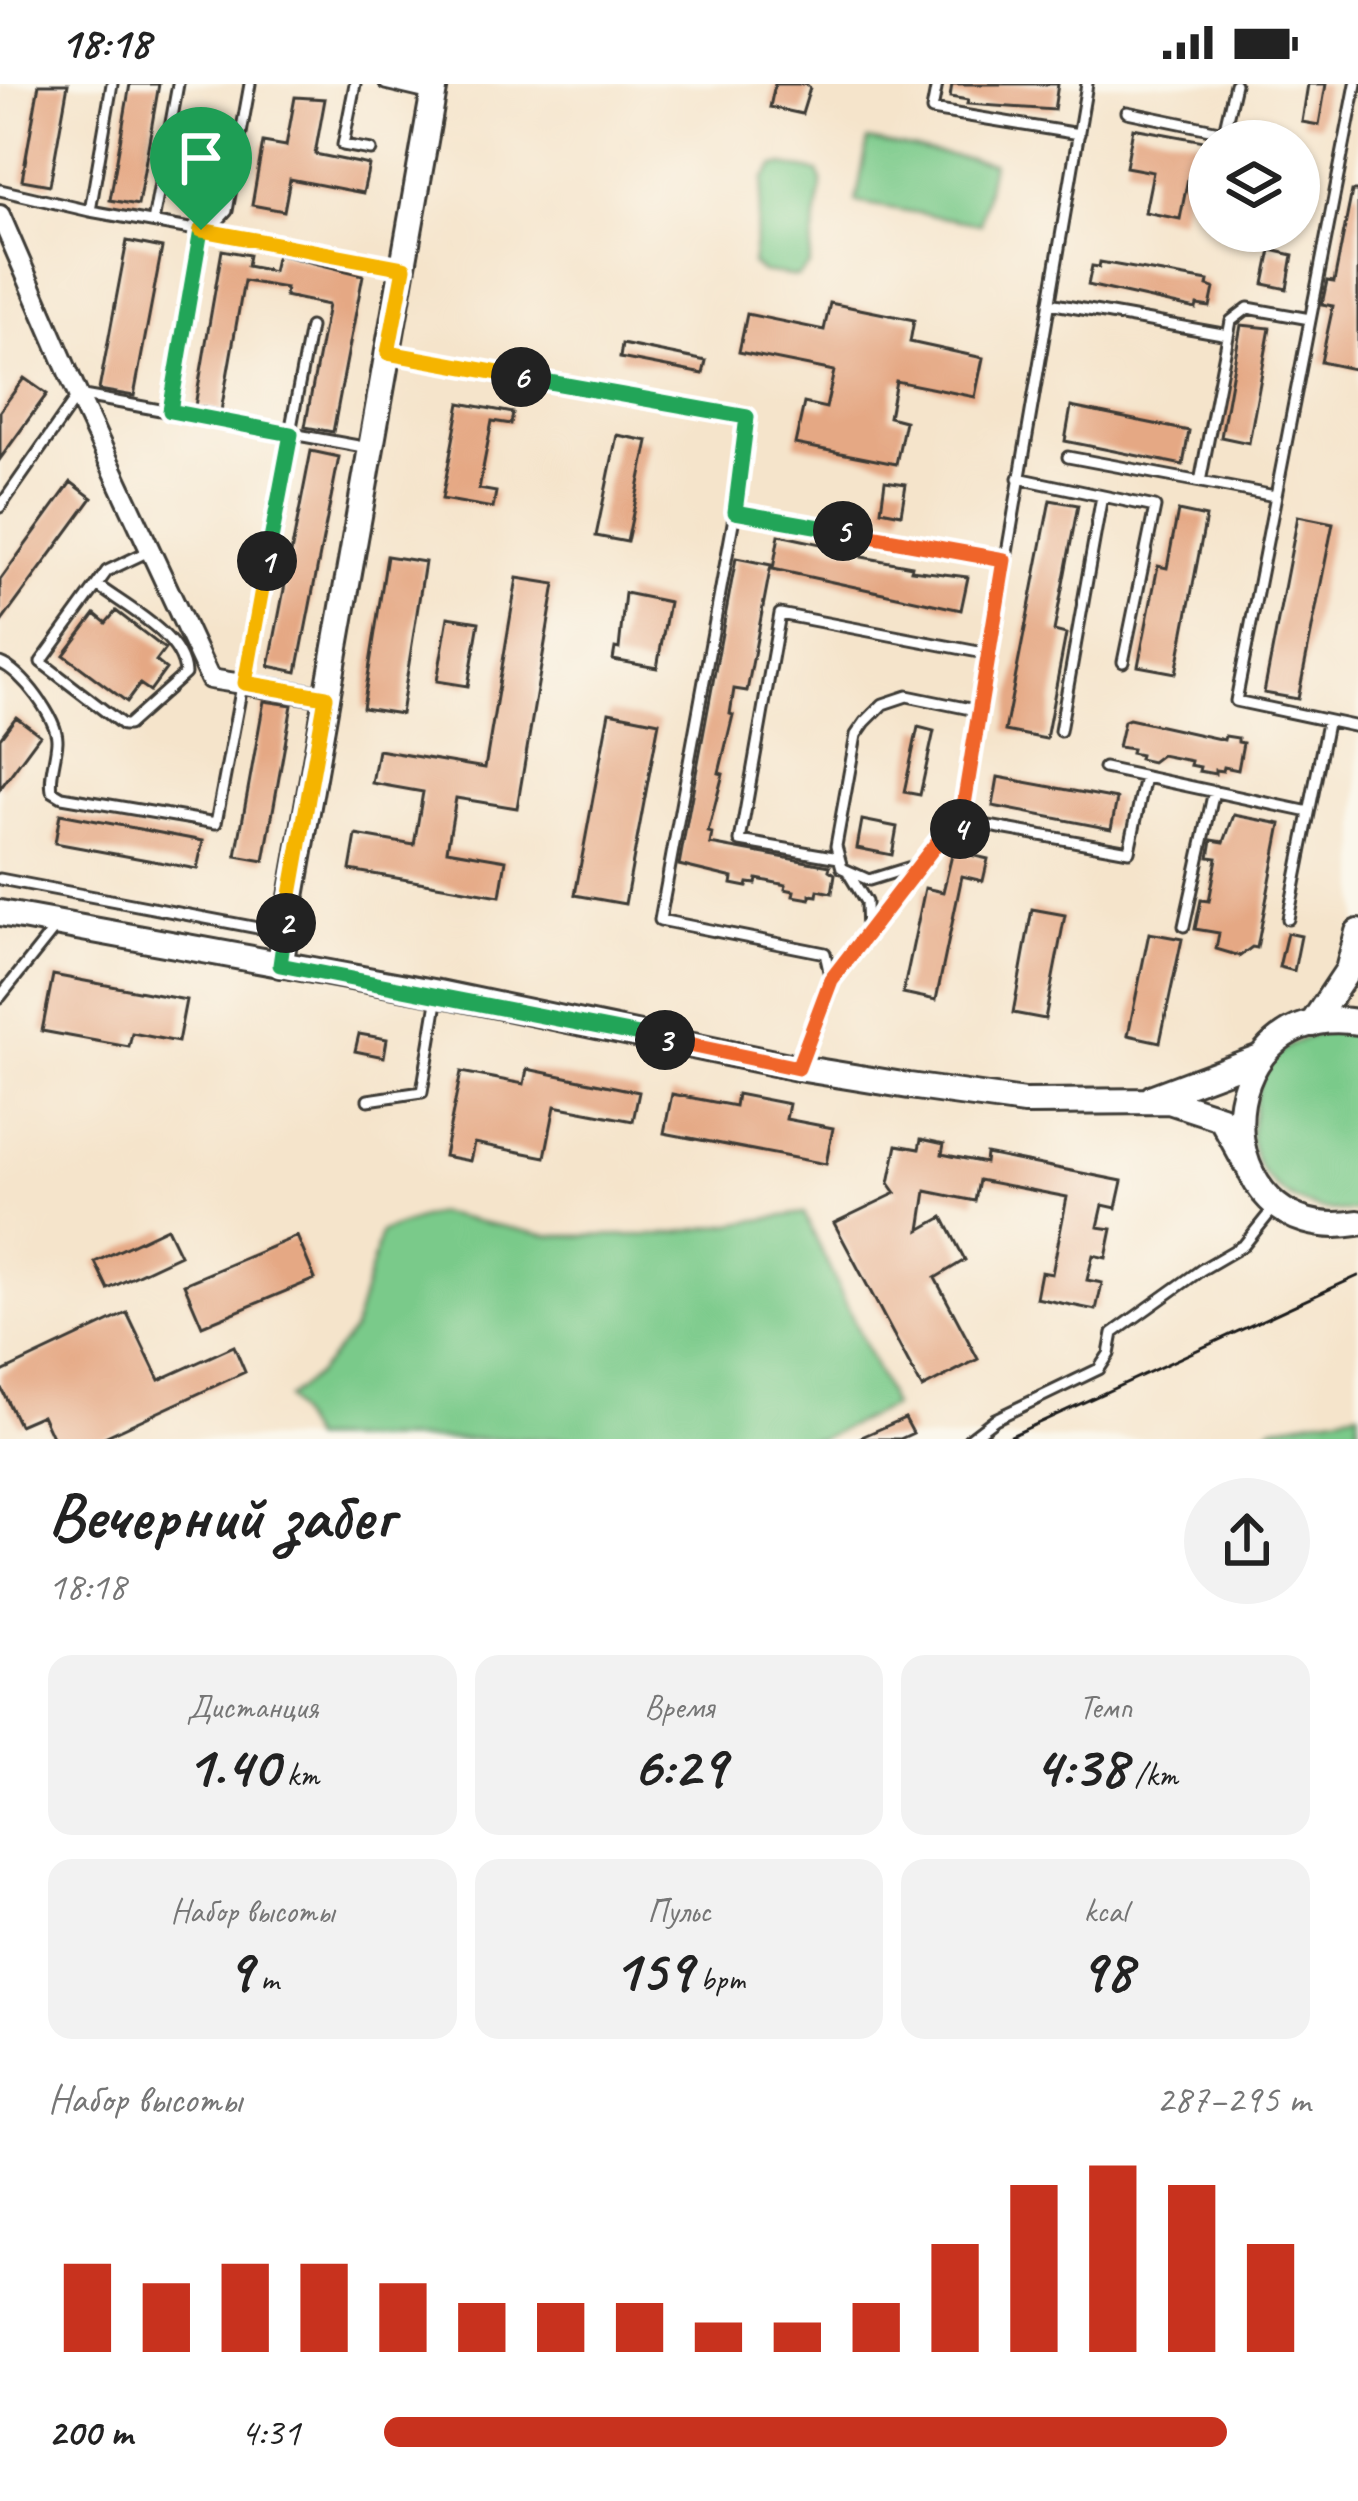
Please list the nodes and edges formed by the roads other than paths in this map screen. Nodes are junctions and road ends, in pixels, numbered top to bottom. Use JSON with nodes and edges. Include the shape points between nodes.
{"nodes":[{"id":1,"x":112,"y":84,"type":"edge"},
{"id":2,"x":178,"y":84,"type":"edge"},
{"id":3,"x":250,"y":84,"type":"edge"},
{"id":4,"x":355,"y":84,"type":"edge"},
{"id":5,"x":385,"y":84,"type":"edge"},
{"id":6,"x":937,"y":84,"type":"edge"},
{"id":7,"x":1087,"y":84,"type":"edge"},
{"id":8,"x":1235,"y":84,"type":"edge"},
{"id":9,"x":1356,"y":84,"type":"edge"},
{"id":10,"x":434,"y":90,"type":"edge"},
{"id":11,"x":1127,"y":112,"type":"dead end"},
{"id":12,"x":1079,"y":134,"type":"junction"},
{"id":13,"x":371,"y":150,"type":"dead end"},
{"id":14,"x":0,"y":190,"type":"edge"},
{"id":15,"x":90,"y":211,"type":"junction"},
{"id":16,"x":0,"y":215,"type":"edge"},
{"id":17,"x":153,"y":222,"type":"junction"},
{"id":18,"x":201,"y":230,"type":"junction"},
{"id":19,"x":404,"y":268,"type":"junction"},
{"id":20,"x":1049,"y":303,"type":"junction"},
{"id":21,"x":1310,"y":320,"type":"junction"},
{"id":22,"x":310,"y":327,"type":"dead end"},
{"id":23,"x":1228,"y":335,"type":"junction"},
{"id":24,"x":388,"y":353,"type":"junction"},
{"id":25,"x":78,"y":395,"type":"junction"},
{"id":26,"x":170,"y":411,"type":"junction"},
{"id":27,"x":291,"y":434,"type":"junction"},
{"id":28,"x":372,"y":449,"type":"junction"},
{"id":29,"x":1068,"y":457,"type":"dead end"},
{"id":30,"x":1018,"y":478,"type":"junction"},
{"id":31,"x":1200,"y":482,"type":"junction"},
{"id":32,"x":1102,"y":496,"type":"junction"},
{"id":33,"x":1275,"y":496,"type":"junction"},
{"id":34,"x":0,"y":507,"type":"edge"},
{"id":35,"x":735,"y":512,"type":"junction"},
{"id":36,"x":151,"y":550,"type":"junction"},
{"id":37,"x":1004,"y":560,"type":"junction"},
{"id":38,"x":97,"y":585,"type":"junction"},
{"id":39,"x":989,"y":654,"type":"junction"},
{"id":40,"x":1123,"y":662,"type":"dead end"},
{"id":41,"x":0,"y":663,"type":"edge"},
{"id":42,"x":245,"y":683,"type":"junction"},
{"id":43,"x":326,"y":697,"type":"junction"},
{"id":44,"x":980,"y":711,"type":"junction"},
{"id":45,"x":1327,"y":723,"type":"junction"},
{"id":46,"x":1358,"y":728,"type":"edge"},
{"id":47,"x":1060,"y":731,"type":"dead end"},
{"id":48,"x":1105,"y":768,"type":"dead end"},
{"id":49,"x":1145,"y":777,"type":"junction"},
{"id":50,"x":1214,"y":791,"type":"junction"},
{"id":51,"x":1310,"y":812,"type":"junction"},
{"id":52,"x":962,"y":821,"type":"junction"},
{"id":53,"x":838,"y":858,"type":"junction"},
{"id":54,"x":921,"y":864,"type":"junction"},
{"id":55,"x":848,"y":872,"type":"junction"},
{"id":56,"x":0,"y":879,"type":"edge"},
{"id":57,"x":0,"y":914,"type":"edge"},
{"id":58,"x":1288,"y":919,"type":"dead end"},
{"id":59,"x":58,"y":924,"type":"junction"},
{"id":60,"x":1184,"y":926,"type":"dead end"},
{"id":61,"x":1358,"y":932,"type":"edge"},
{"id":62,"x":284,"y":933,"type":"junction"},
{"id":63,"x":867,"y":935,"type":"junction"},
{"id":64,"x":280,"y":965,"type":"junction"},
{"id":65,"x":0,"y":978,"type":"edge"},
{"id":66,"x":14,"y":980,"type":"junction"},
{"id":67,"x":831,"y":980,"type":"junction"},
{"id":68,"x":439,"y":993,"type":"junction"},
{"id":69,"x":0,"y":997,"type":"edge"},
{"id":70,"x":1358,"y":1022,"type":"edge"},
{"id":71,"x":1312,"y":1024,"type":"junction"},
{"id":72,"x":1262,"y":1056,"type":"junction"},
{"id":73,"x":798,"y":1068,"type":"junction"},
{"id":74,"x":1148,"y":1099,"type":"junction"},
{"id":75,"x":368,"y":1100,"type":"dead end"},
{"id":76,"x":1245,"y":1162,"type":"junction"},
{"id":77,"x":1277,"y":1204,"type":"junction"},
{"id":78,"x":1352,"y":1229,"type":"edge"},
{"id":79,"x":969,"y":1439,"type":"edge"}],
"edges":[{"from":1,"to":15,"type":"lane"},
{"from":2,"to":17,"type":"lane"},
{"from":3,"to":18,"type":"lane","via":[[227,212]]},
{"from":4,"to":13,"type":"lane","via":[[344,145]]},
{"from":5,"to":10,"type":"lane"},
{"from":6,"to":12,"type":"lane","via":[[932,110]]},
{"from":7,"to":12,"type":"lane"},
{"from":8,"to":11,"type":"lane","via":[[1224,132]]},
{"from":9,"to":21,"type":"lane"},
{"from":10,"to":19,"type":"main road"},
{"from":12,"to":20,"type":"lane"},
{"from":14,"to":15,"type":"lane"},
{"from":15,"to":17,"type":"lane"},
{"from":16,"to":25,"type":"street"},
{"from":17,"to":18,"type":"lane"},
{"from":18,"to":19,"type":"lane"},
{"from":18,"to":26,"type":"lane"},
{"from":19,"to":24,"type":"main road"},
{"from":20,"to":23,"type":"lane"},
{"from":20,"to":30,"type":"lane"},
{"from":21,"to":23,"type":"lane","via":[[1249,308],[1231,321]]},
{"from":21,"to":33,"type":"lane"},
{"from":22,"to":27,"type":"lane"},
{"from":23,"to":31,"type":"lane"},
{"from":24,"to":28,"type":"main road"},
{"from":24,"to":35,"type":"lane","via":[[747,417]]},
{"from":25,"to":26,"type":"lane"},
{"from":25,"to":34,"type":"lane"},
{"from":25,"to":36,"type":"street"},
{"from":26,"to":27,"type":"lane"},
{"from":27,"to":28,"type":"lane"},
{"from":27,"to":42,"type":"lane"},
{"from":28,"to":43,"type":"main road"},
{"from":29,"to":31,"type":"lane"},
{"from":30,"to":32,"type":"lane"},
{"from":30,"to":37,"type":"lane"},
{"from":31,"to":33,"type":"lane"},
{"from":32,"to":40,"type":"lane","via":[[1155,507]]},
{"from":32,"to":47,"type":"lane"},
{"from":33,"to":45,"type":"lane","via":[[1236,701]]},
{"from":35,"to":37,"type":"lane"},
{"from":35,"to":67,"type":"lane","via":[[660,920],[824,953]]},
{"from":36,"to":38,"type":"lane","via":[[112,567]]},
{"from":36,"to":42,"type":"street","via":[[210,679]]},
{"from":37,"to":39,"type":"lane"},
{"from":38,"to":38,"type":"lane","via":[[41,662],[128,724],[186,669],[177,647]]},
{"from":39,"to":44,"type":"lane"},
{"from":39,"to":53,"type":"lane","via":[[780,614],[740,841]]},
{"from":41,"to":42,"type":"lane","via":[[12,667],[58,735],[52,791],[208,824],[220,815]]},
{"from":42,"to":43,"type":"street"},
{"from":43,"to":62,"type":"main road"},
{"from":44,"to":52,"type":"lane"},
{"from":44,"to":53,"type":"lane","via":[[907,696],[865,722],[856,735]]},
{"from":45,"to":46,"type":"lane"},
{"from":45,"to":51,"type":"lane"},
{"from":48,"to":49,"type":"lane"},
{"from":49,"to":50,"type":"lane"},
{"from":49,"to":52,"type":"lane","via":[[1129,851]]},
{"from":50,"to":51,"type":"lane"},
{"from":50,"to":60,"type":"lane"},
{"from":51,"to":58,"type":"lane"},
{"from":52,"to":54,"type":"lane","via":[[959,834],[946,831]]},
{"from":53,"to":55,"type":"lane"},
{"from":54,"to":55,"type":"lane","via":[[869,880]]},
{"from":54,"to":63,"type":"lane"},
{"from":55,"to":63,"type":"lane","via":[[866,902]]},
{"from":56,"to":62,"type":"lane"},
{"from":57,"to":59,"type":"main road"},
{"from":59,"to":64,"type":"main road"},
{"from":59,"to":66,"type":"lane"},
{"from":61,"to":71,"type":"main road","via":[[1348,970]]},
{"from":62,"to":64,"type":"main road"},
{"from":63,"to":67,"type":"lane"},
{"from":64,"to":68,"type":"main road"},
{"from":65,"to":66,"type":"lane"},
{"from":66,"to":69,"type":"lane"},
{"from":67,"to":73,"type":"lane"},
{"from":68,"to":73,"type":"main road"},
{"from":68,"to":75,"type":"lane","via":[[422,1092]]},
{"from":70,"to":71,"type":"main road"},
{"from":71,"to":72,"type":"main road"},
{"from":72,"to":74,"type":"main road"},
{"from":72,"to":76,"type":"main road","via":[[1238,1108]]},
{"from":73,"to":74,"type":"main road","via":[[1024,1102]]},
{"from":74,"to":76,"type":"main road","via":[[1222,1118]]},
{"from":76,"to":77,"type":"main road"},
{"from":77,"to":78,"type":"main road"},
{"from":77,"to":79,"type":"lane","via":[[1244,1245],[1113,1334],[1099,1369]]}]}
